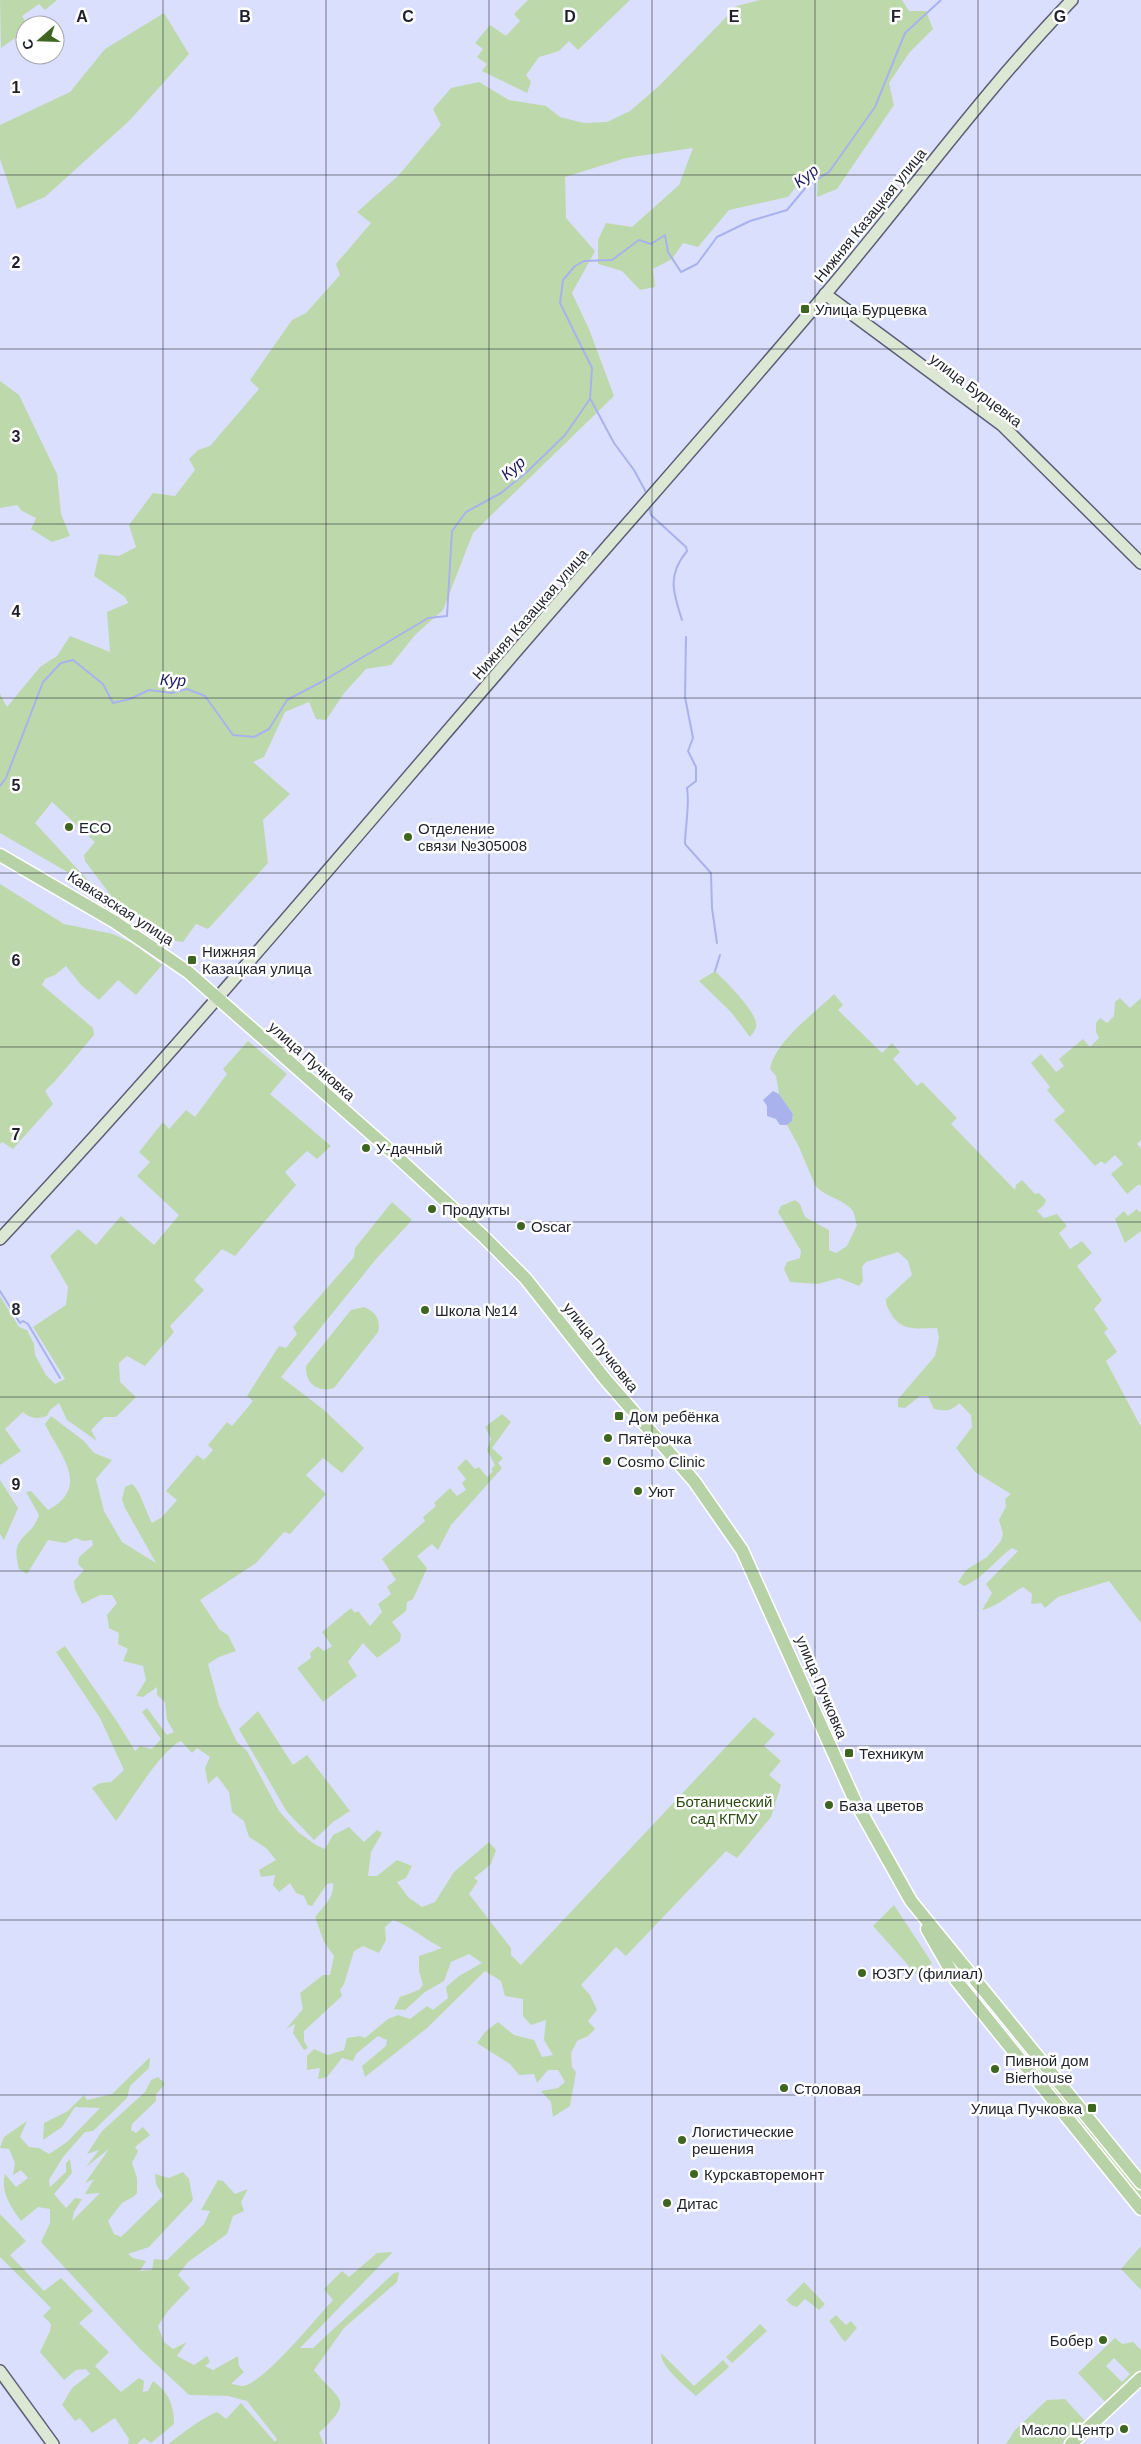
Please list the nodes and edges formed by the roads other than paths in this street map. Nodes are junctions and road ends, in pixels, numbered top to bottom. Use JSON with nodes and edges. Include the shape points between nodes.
{"nodes":[{"id":1,"x":1072,"y":0,"type":"edge"},
{"id":2,"x":826,"y":294,"type":"junction"},
{"id":3,"x":1141,"y":563,"type":"edge"},
{"id":4,"x":0,"y":855,"type":"edge"},
{"id":5,"x":218,"y":999,"type":"junction"},
{"id":6,"x":0,"y":1239,"type":"edge"},
{"id":7,"x":911,"y":1901,"type":"junction"},
{"id":8,"x":1039,"y":2058,"type":"junction"},
{"id":9,"x":1026,"y":2068,"type":"junction"},
{"id":10,"x":1141,"y":2184,"type":"edge"},
{"id":11,"x":1141,"y":2209,"type":"edge"},
{"id":12,"x":0,"y":2371,"type":"edge"},
{"id":13,"x":1141,"y":2378,"type":"edge"},
{"id":14,"x":54,"y":2444,"type":"edge"},
{"id":15,"x":1071,"y":2444,"type":"edge"}],
"edges":[{"from":1,"to":2,"type":"street","name":"Нижняя Казацкая улица","via":[[932,160]]},
{"from":2,"to":3,"type":"street","name":"улица Бурцевка","via":[[1002,425]]},
{"from":2,"to":5,"type":"street","name":"Нижняя Казацкая улица"},
{"from":4,"to":5,"type":"main road","name":"Кавказская улица","via":[[124,927],[188,972]]},
{"from":5,"to":6,"type":"street","name":"Нижняя Казацкая улица"},
{"from":5,"to":7,"type":"main road","name":"улица Пучковка","via":[[394,1154],[513,1266],[633,1413],[694,1481],[726,1524],[749,1563],[854,1801]]},
{"from":7,"to":8,"type":"main road","name":"улица Пучковка"},
{"from":7,"to":9,"type":"main road","name":"улица Пучковка","via":[[956,1980]]},
{"from":8,"to":9,"type":"main road"},
{"from":8,"to":10,"type":"main road","name":"улица Пучковка"},
{"from":9,"to":11,"type":"main road","name":"улица Пучковка"},
{"from":12,"to":14,"type":"street"},
{"from":13,"to":15,"type":"main road"}]}
